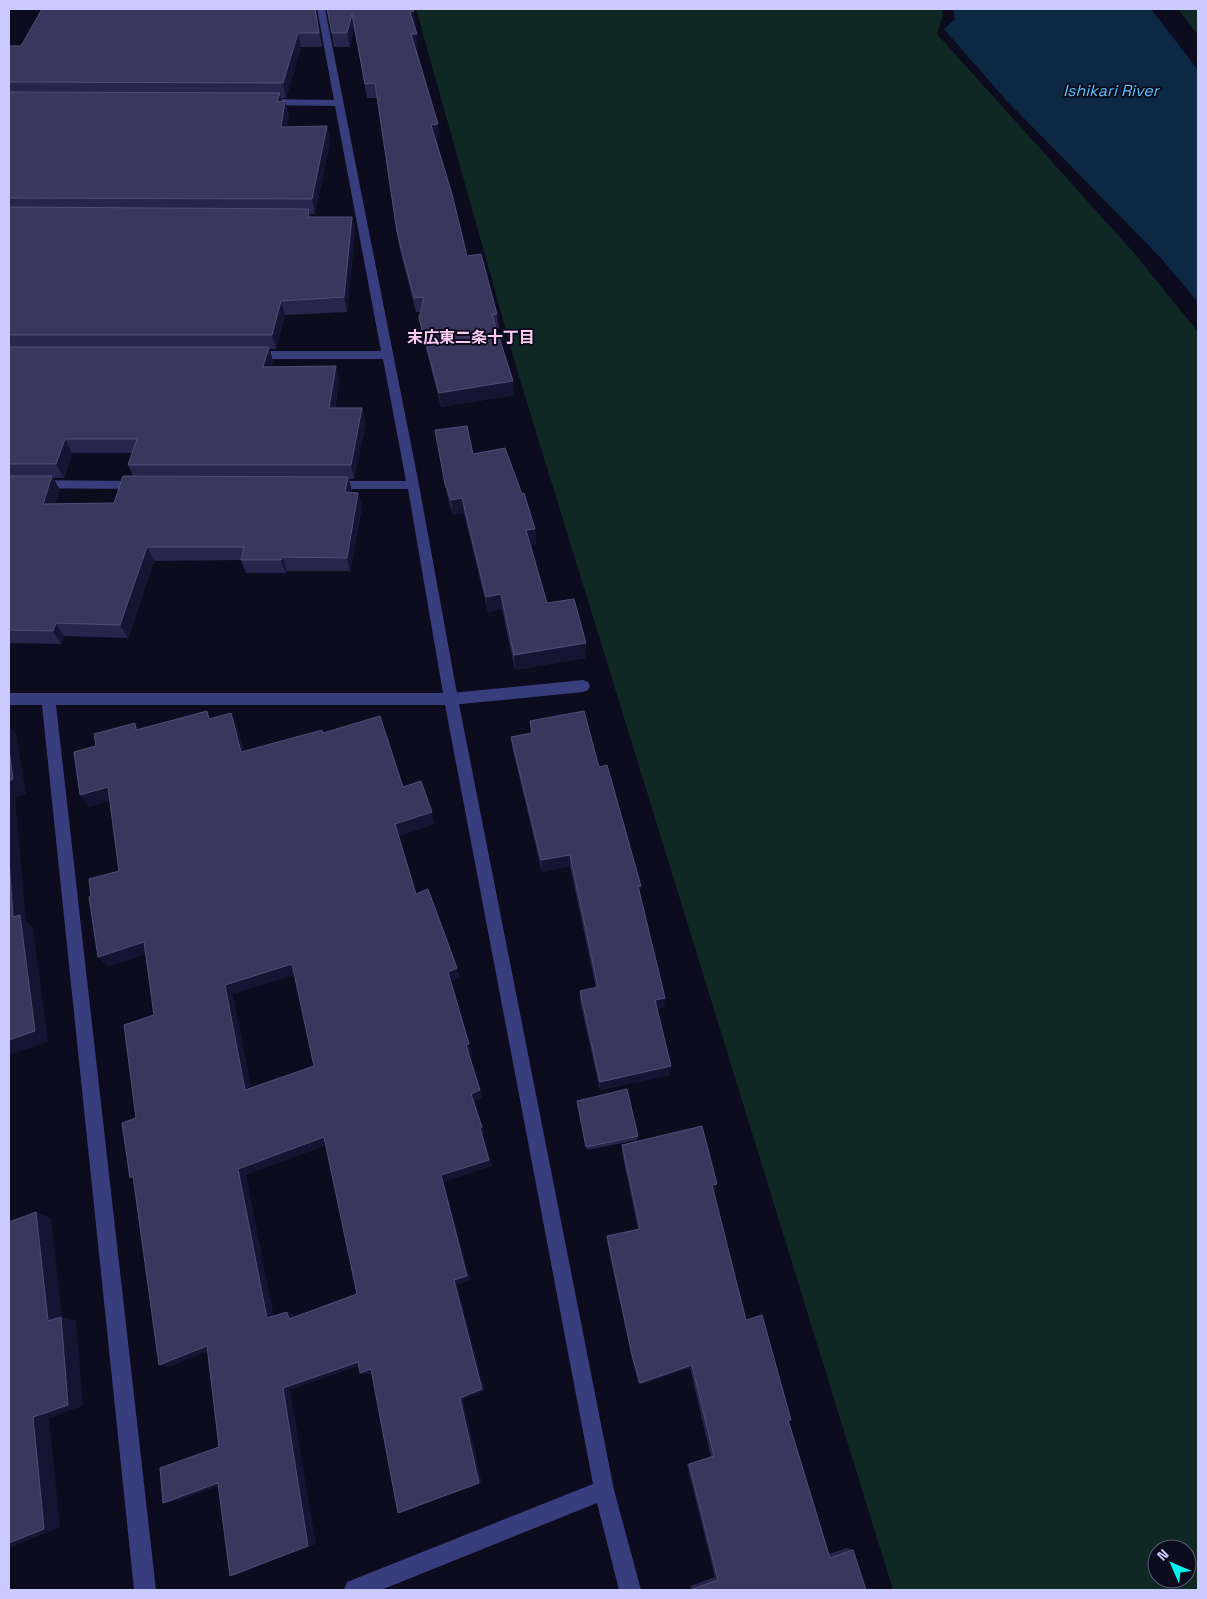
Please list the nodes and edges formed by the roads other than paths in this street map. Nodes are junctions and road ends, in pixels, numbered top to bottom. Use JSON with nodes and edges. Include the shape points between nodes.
{"nodes":[{"id":1,"x":322,"y":9,"type":"edge"},
{"id":2,"x":252,"y":102,"type":"edge"},
{"id":3,"x":340,"y":103,"type":"junction"},
{"id":4,"x":238,"y":355,"type":"edge"},
{"id":5,"x":387,"y":355,"type":"junction"},
{"id":6,"x":9,"y":484,"type":"edge"},
{"id":7,"x":156,"y":485,"type":"edge"},
{"id":8,"x":314,"y":485,"type":"edge"},
{"id":9,"x":413,"y":486,"type":"junction"},
{"id":10,"x":583,"y":686,"type":"dead end"},
{"id":11,"x":9,"y":699,"type":"edge"},
{"id":12,"x":48,"y":699,"type":"junction"},
{"id":13,"x":451,"y":699,"type":"junction"},
{"id":14,"x":604,"y":1490,"type":"junction"},
{"id":15,"x":144,"y":1590,"type":"edge"},
{"id":16,"x":355,"y":1590,"type":"edge"},
{"id":17,"x":630,"y":1590,"type":"edge"}],
"edges":[{"from":1,"to":3,"type":"street"},
{"from":2,"to":3,"type":"street"},
{"from":3,"to":5,"type":"street","via":[[358,219]]},
{"from":4,"to":5,"type":"street"},
{"from":5,"to":9,"type":"street"},
{"from":6,"to":7,"type":"street"},
{"from":8,"to":9,"type":"street"},
{"from":9,"to":13,"type":"street"},
{"from":10,"to":13,"type":"street"},
{"from":11,"to":12,"type":"street"},
{"from":12,"to":13,"type":"street"},
{"from":12,"to":15,"type":"street"},
{"from":13,"to":14,"type":"street"},
{"from":14,"to":16,"type":"street"},
{"from":14,"to":17,"type":"street"}]}
